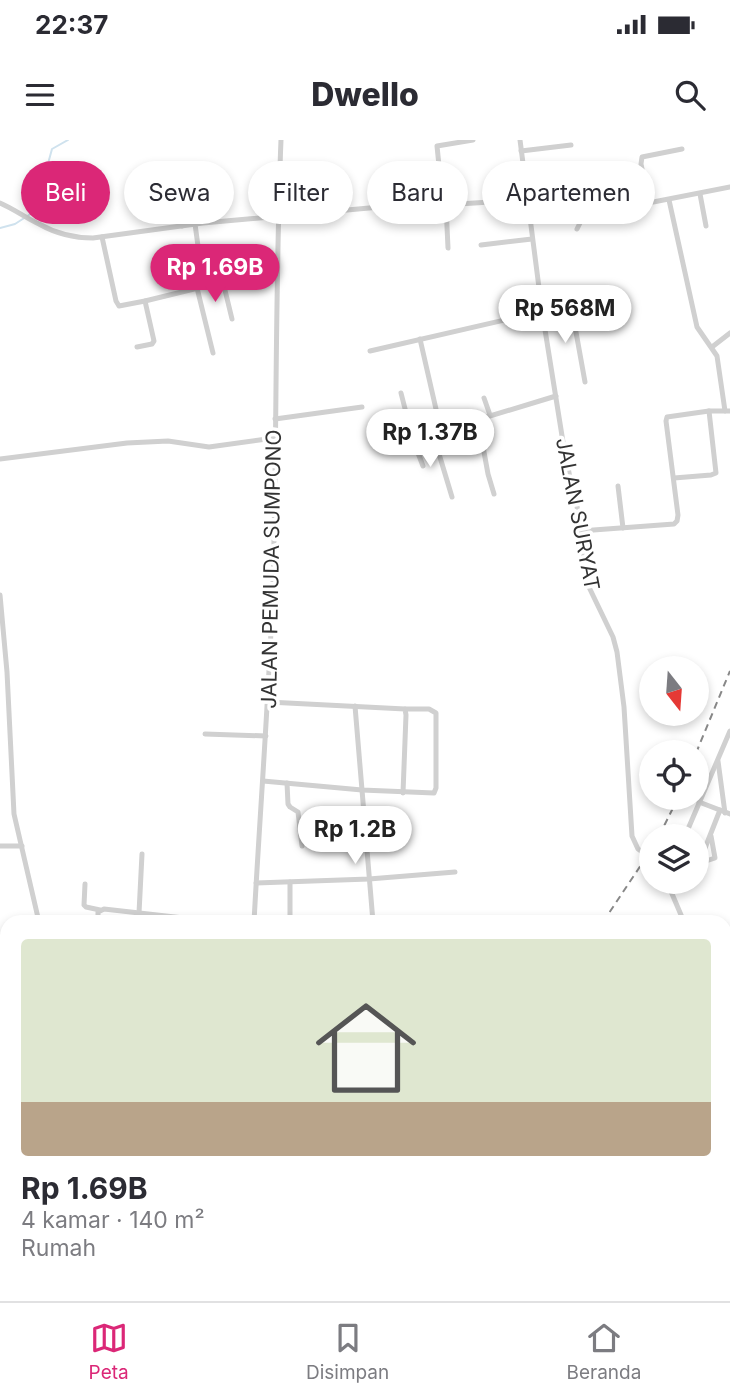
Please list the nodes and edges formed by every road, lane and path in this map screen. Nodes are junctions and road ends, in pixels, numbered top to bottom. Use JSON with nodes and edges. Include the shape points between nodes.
{"nodes":[{"id":1,"x":281,"y":140,"type":"edge"},
{"id":2,"x":473,"y":140,"type":"edge"},
{"id":3,"x":520,"y":140,"type":"edge"},
{"id":4,"x":571,"y":145,"type":"dead end"},
{"id":5,"x":682,"y":149,"type":"dead end"},
{"id":6,"x":521,"y":151,"type":"junction"},
{"id":7,"x":280,"y":161,"type":"edge"},
{"id":8,"x":440,"y":161,"type":"edge"},
{"id":9,"x":522,"y":161,"type":"edge"},
{"id":10,"x":641,"y":161,"type":"edge"},
{"id":11,"x":730,"y":187,"type":"edge"},
{"id":12,"x":700,"y":194,"type":"junction"},
{"id":13,"x":669,"y":200,"type":"junction"},
{"id":14,"x":655,"y":202,"type":"edge"},
{"id":15,"x":0,"y":203,"type":"edge"},
{"id":16,"x":195,"y":224,"type":"joint"},
{"id":17,"x":278,"y":224,"type":"edge"},
{"id":18,"x":446,"y":224,"type":"edge"},
{"id":19,"x":530,"y":224,"type":"edge"},
{"id":20,"x":580,"y":224,"type":"edge"},
{"id":21,"x":182,"y":226,"type":"joint"},
{"id":22,"x":706,"y":226,"type":"dead end"},
{"id":23,"x":577,"y":229,"type":"dead end"},
{"id":24,"x":102,"y":237,"type":"junction"},
{"id":25,"x":532,"y":239,"type":"junction"},
{"id":26,"x":481,"y":245,"type":"dead end"},
{"id":27,"x":198,"y":246,"type":"dead end"},
{"id":28,"x":448,"y":248,"type":"dead end"},
{"id":29,"x":276,"y":269,"type":"junction"},
{"id":30,"x":223,"y":282,"type":"junction"},
{"id":31,"x":197,"y":288,"type":"junction"},
{"id":32,"x":145,"y":302,"type":"junction"},
{"id":33,"x":542,"y":311,"type":"junction"},
{"id":34,"x":232,"y":318,"type":"dead end"},
{"id":35,"x":730,"y":333,"type":"edge"},
{"id":36,"x":420,"y":339,"type":"junction"},
{"id":37,"x":710,"y":345,"type":"junction"},
{"id":38,"x":137,"y":346,"type":"dead end"},
{"id":39,"x":370,"y":351,"type":"dead end"},
{"id":40,"x":213,"y":353,"type":"dead end"},
{"id":41,"x":584,"y":383,"type":"dead end"},
{"id":42,"x":401,"y":393,"type":"dead end"},
{"id":43,"x":556,"y":396,"type":"junction"},
{"id":44,"x":484,"y":398,"type":"dead end"},
{"id":45,"x":362,"y":407,"type":"dead end"},
{"id":46,"x":709,"y":411,"type":"junction"},
{"id":47,"x":727,"y":411,"type":"edge"},
{"id":48,"x":490,"y":415,"type":"junction"},
{"id":49,"x":275,"y":419,"type":"junction"},
{"id":50,"x":478,"y":419,"type":"junction"},
{"id":51,"x":441,"y":431,"type":"junction"},
{"id":52,"x":433,"y":433,"type":"junction"},
{"id":53,"x":274,"y":438,"type":"junction"},
{"id":54,"x":413,"y":440,"type":"junction"},
{"id":55,"x":398,"y":444,"type":"dead end"},
{"id":56,"x":0,"y":459,"type":"edge"},
{"id":57,"x":423,"y":466,"type":"dead end"},
{"id":58,"x":674,"y":478,"type":"junction"},
{"id":59,"x":618,"y":486,"type":"dead end"},
{"id":60,"x":494,"y":494,"type":"dead end"},
{"id":61,"x":452,"y":497,"type":"dead end"},
{"id":62,"x":623,"y":528,"type":"junction"},
{"id":63,"x":580,"y":531,"type":"junction"},
{"id":64,"x":0,"y":596,"type":"edge"},
{"id":65,"x":268,"y":702,"type":"junction"},
{"id":66,"x":355,"y":706,"type":"junction"},
{"id":67,"x":405,"y":709,"type":"junction"},
{"id":68,"x":730,"y":731,"type":"edge"},
{"id":69,"x":205,"y":734,"type":"dead end"},
{"id":70,"x":266,"y":736,"type":"junction"},
{"id":71,"x":718,"y":760,"type":"junction"},
{"id":72,"x":709,"y":780,"type":"edge"},
{"id":73,"x":263,"y":781,"type":"junction"},
{"id":74,"x":287,"y":783,"type":"junction"},
{"id":75,"x":362,"y":790,"type":"junction"},
{"id":76,"x":403,"y":793,"type":"junction"},
{"id":77,"x":725,"y":812,"type":"edge"},
{"id":78,"x":710,"y":834,"type":"junction"},
{"id":79,"x":709,"y":837,"type":"edge"},
{"id":80,"x":0,"y":846,"type":"edge"},
{"id":81,"x":22,"y":846,"type":"junction"},
{"id":82,"x":302,"y":846,"type":"dead end"},
{"id":83,"x":639,"y":850,"type":"edge"},
{"id":84,"x":142,"y":854,"type":"dead end"},
{"id":85,"x":709,"y":860,"type":"edge"},
{"id":86,"x":455,"y":872,"type":"dead end"},
{"id":87,"x":369,"y":879,"type":"junction"},
{"id":88,"x":290,"y":882,"type":"junction"},
{"id":89,"x":256,"y":883,"type":"junction"},
{"id":90,"x":85,"y":884,"type":"dead end"},
{"id":91,"x":674,"y":894,"type":"edge"},
{"id":92,"x":100,"y":910,"type":"junction"},
{"id":93,"x":141,"y":914,"type":"junction"},
{"id":94,"x":37,"y":915,"type":"edge"},
{"id":95,"x":99,"y":915,"type":"edge"},
{"id":96,"x":151,"y":915,"type":"edge"},
{"id":97,"x":254,"y":915,"type":"edge"},
{"id":98,"x":290,"y":915,"type":"edge"},
{"id":99,"x":372,"y":915,"type":"edge"},
{"id":100,"x":681,"y":915,"type":"edge"}],
"edges":[{"from":1,"to":7,"type":"street","name":"JALAN PEMUDA SUMPONO"},
{"from":2,"to":8,"type":"street","via":[[438,146]]},
{"from":3,"to":6,"type":"street","name":"JALAN SURYAT"},
{"from":4,"to":6,"type":"street"},
{"from":5,"to":10,"type":"street","via":[[642,157]]},
{"from":6,"to":9,"type":"street","name":"JALAN SURYAT"},
{"from":11,"to":12,"type":"street"},
{"from":12,"to":13,"type":"street"},
{"from":12,"to":22,"type":"street"},
{"from":13,"to":14,"type":"street"},
{"from":13,"to":37,"type":"street","via":[[697,327]]},
{"from":15,"to":24,"type":"street","via":[[40,225],[76,237]]},
{"from":16,"to":21,"type":"street"},
{"from":16,"to":27,"type":"street"},
{"from":17,"to":29,"type":"street","name":"JALAN PEMUDA SUMPONO"},
{"from":18,"to":28,"type":"street"},
{"from":19,"to":25,"type":"street","name":"JALAN SURYAT"},
{"from":20,"to":23,"type":"street"},
{"from":21,"to":24,"type":"street"},
{"from":24,"to":32,"type":"street","via":[[117,303]]},
{"from":25,"to":26,"type":"street"},
{"from":25,"to":33,"type":"street","name":"JALAN SURYAT"},
{"from":29,"to":30,"type":"street"},
{"from":29,"to":49,"type":"street","name":"JALAN PEMUDA SUMPONO"},
{"from":30,"to":31,"type":"street"},
{"from":30,"to":34,"type":"street"},
{"from":31,"to":32,"type":"street"},
{"from":31,"to":40,"type":"street"},
{"from":32,"to":38,"type":"street","via":[[154,341]]},
{"from":33,"to":36,"type":"street"},
{"from":33,"to":41,"type":"street","via":[[571,307]]},
{"from":33,"to":43,"type":"street","name":"JALAN SURYAT"},
{"from":35,"to":37,"type":"street"},
{"from":36,"to":39,"type":"street"},
{"from":36,"to":51,"type":"street"},
{"from":37,"to":47,"type":"street"},
{"from":42,"to":54,"type":"street"},
{"from":43,"to":48,"type":"street"},
{"from":43,"to":63,"type":"street","name":"JALAN SURYAT"},
{"from":44,"to":48,"type":"street"},
{"from":45,"to":49,"type":"street"},
{"from":46,"to":47,"type":"street"},
{"from":46,"to":58,"type":"street","via":[[667,417]]},
{"from":46,"to":58,"type":"street","via":[[716,472]]},
{"from":48,"to":50,"type":"street"},
{"from":49,"to":53,"type":"street","name":"JALAN PEMUDA SUMPONO"},
{"from":50,"to":51,"type":"street"},
{"from":50,"to":60,"type":"street"},
{"from":51,"to":52,"type":"street"},
{"from":52,"to":54,"type":"street"},
{"from":52,"to":61,"type":"street"},
{"from":53,"to":56,"type":"street","via":[[209,447],[168,441],[124,443]]},
{"from":53,"to":65,"type":"street","name":"JALAN PEMUDA SUMPONO"},
{"from":54,"to":55,"type":"street"},
{"from":54,"to":57,"type":"street"},
{"from":58,"to":62,"type":"street","via":[[678,515],[674,524]]},
{"from":59,"to":62,"type":"street"},
{"from":62,"to":63,"type":"street"},
{"from":63,"to":83,"type":"street","name":"JALAN SURYAT","via":[[587,583],[617,652],[632,836]]},
{"from":64,"to":81,"type":"street","via":[[14,807]]},
{"from":65,"to":66,"type":"street"},
{"from":65,"to":70,"type":"street","name":"JALAN PEMUDA SUMPONO"},
{"from":66,"to":67,"type":"street"},
{"from":66,"to":75,"type":"street"},
{"from":67,"to":76,"type":"street"},
{"from":67,"to":76,"type":"street","via":[[436,713],[436,788],[432,794]]},
{"from":68,"to":71,"type":"street"},
{"from":69,"to":70,"type":"street"},
{"from":70,"to":73,"type":"street","name":"JALAN PEMUDA SUMPONO"},
{"from":71,"to":72,"type":"street"},
{"from":71,"to":77,"type":"street"},
{"from":73,"to":74,"type":"street"},
{"from":73,"to":89,"type":"street","name":"JALAN PEMUDA SUMPONO"},
{"from":74,"to":75,"type":"street"},
{"from":74,"to":82,"type":"street","via":[[288,804],[298,812]]},
{"from":75,"to":76,"type":"street"},
{"from":75,"to":87,"type":"street"},
{"from":77,"to":78,"type":"street"},
{"from":78,"to":79,"type":"street"},
{"from":78,"to":85,"type":"street","via":[[715,858]]},
{"from":80,"to":81,"type":"street"},
{"from":81,"to":94,"type":"street"},
{"from":84,"to":93,"type":"street"},
{"from":86,"to":87,"type":"street"},
{"from":87,"to":88,"type":"street"},
{"from":87,"to":99,"type":"street"},
{"from":88,"to":89,"type":"street"},
{"from":88,"to":98,"type":"street"},
{"from":89,"to":97,"type":"street","name":"JALAN PEMUDA SUMPONO"},
{"from":90,"to":92,"type":"street","via":[[84,905]]},
{"from":91,"to":100,"type":"street"},
{"from":92,"to":93,"type":"street"},
{"from":92,"to":95,"type":"street"},
{"from":93,"to":96,"type":"street"}]}
